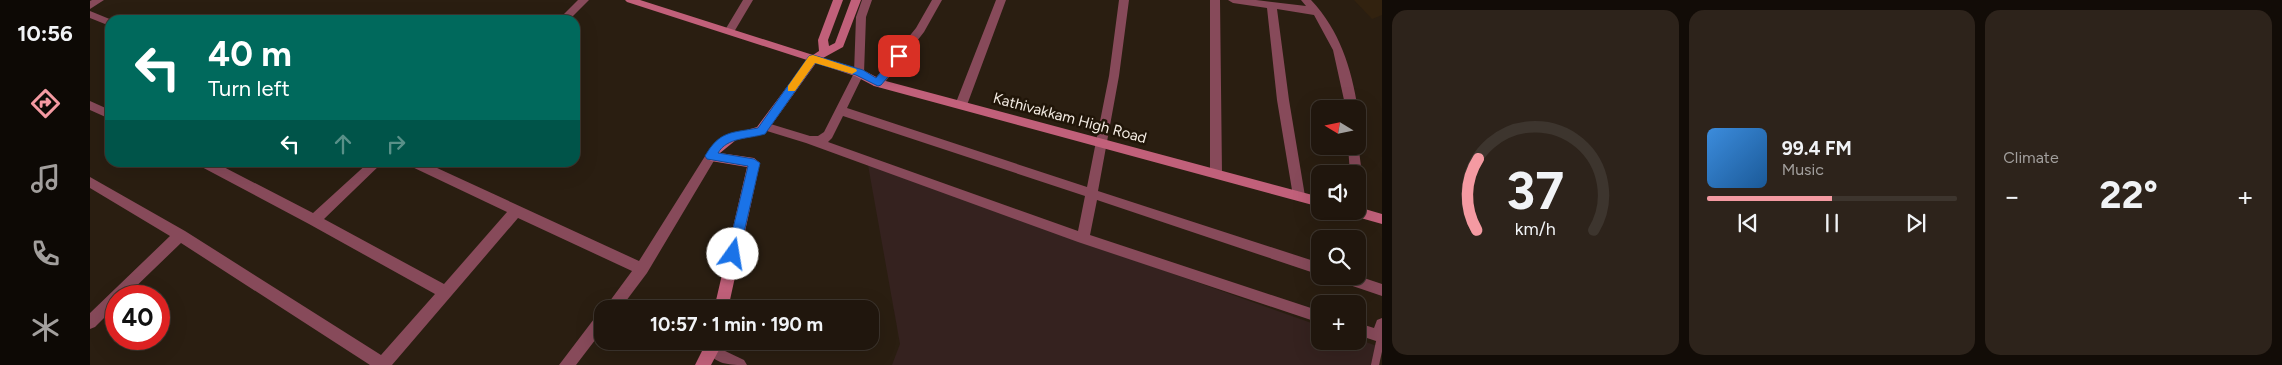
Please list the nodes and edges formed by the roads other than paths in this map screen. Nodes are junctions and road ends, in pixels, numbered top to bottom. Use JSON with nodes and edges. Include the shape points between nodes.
{"nodes":[{"id":1,"x":99,"y":0,"type":"edge"},
{"id":2,"x":584,"y":0,"type":"edge"},
{"id":3,"x":630,"y":0,"type":"edge"},
{"id":4,"x":748,"y":0,"type":"edge"},
{"id":5,"x":838,"y":0,"type":"edge"},
{"id":6,"x":856,"y":0,"type":"edge"},
{"id":7,"x":867,"y":0,"type":"edge"},
{"id":8,"x":937,"y":0,"type":"edge"},
{"id":9,"x":1002,"y":0,"type":"edge"},
{"id":10,"x":1124,"y":0,"type":"edge"},
{"id":11,"x":1215,"y":0,"type":"edge"},
{"id":12,"x":1232,"y":0,"type":"edge"},
{"id":13,"x":1306,"y":0,"type":"edge"},
{"id":14,"x":90,"y":6,"type":"edge"},
{"id":15,"x":1272,"y":6,"type":"junction"},
{"id":16,"x":1317,"y":11,"type":"junction"},
{"id":17,"x":90,"y":14,"type":"edge"},
{"id":18,"x":568,"y":15,"type":"edge"},
{"id":19,"x":105,"y":21,"type":"edge"},
{"id":20,"x":730,"y":30,"type":"junction"},
{"id":21,"x":824,"y":52,"type":"junction"},
{"id":22,"x":813,"y":59,"type":"junction"},
{"id":23,"x":859,"y":73,"type":"junction"},
{"id":24,"x":878,"y":83,"type":"junction"},
{"id":25,"x":1351,"y":100,"type":"edge"},
{"id":26,"x":90,"y":105,"type":"edge"},
{"id":27,"x":961,"y":105,"type":"junction"},
{"id":28,"x":842,"y":111,"type":"junction"},
{"id":29,"x":105,"y":113,"type":"edge"},
{"id":30,"x":764,"y":126,"type":"junction"},
{"id":31,"x":810,"y":140,"type":"junction"},
{"id":32,"x":1100,"y":143,"type":"junction"},
{"id":33,"x":711,"y":156,"type":"junction"},
{"id":34,"x":212,"y":167,"type":"edge"},
{"id":35,"x":372,"y":167,"type":"edge"},
{"id":36,"x":423,"y":167,"type":"edge"},
{"id":37,"x":1216,"y":174,"type":"junction"},
{"id":38,"x":90,"y":182,"type":"edge"},
{"id":39,"x":1092,"y":193,"type":"junction"},
{"id":40,"x":1299,"y":196,"type":"junction"},
{"id":41,"x":1311,"y":199,"type":"edge"},
{"id":42,"x":516,"y":210,"type":"junction"},
{"id":43,"x":1366,"y":215,"type":"edge"},
{"id":44,"x":1382,"y":219,"type":"edge"},
{"id":45,"x":314,"y":220,"type":"junction"},
{"id":46,"x":180,"y":235,"type":"junction"},
{"id":47,"x":1083,"y":238,"type":"junction"},
{"id":48,"x":1311,"y":267,"type":"edge"},
{"id":49,"x":642,"y":269,"type":"junction"},
{"id":50,"x":128,"y":285,"type":"edge"},
{"id":51,"x":1366,"y":285,"type":"edge"},
{"id":52,"x":1382,"y":290,"type":"edge"},
{"id":53,"x":445,"y":292,"type":"junction"},
{"id":54,"x":618,"y":300,"type":"edge"},
{"id":55,"x":722,"y":300,"type":"edge"},
{"id":56,"x":105,"y":307,"type":"edge"},
{"id":57,"x":1311,"y":314,"type":"edge"},
{"id":58,"x":90,"y":322,"type":"edge"},
{"id":59,"x":594,"y":330,"type":"edge"},
{"id":60,"x":1366,"y":330,"type":"edge"},
{"id":61,"x":1382,"y":331,"type":"edge"},
{"id":62,"x":711,"y":350,"type":"edge"},
{"id":63,"x":716,"y":350,"type":"edge"},
{"id":64,"x":382,"y":365,"type":"edge"},
{"id":65,"x":567,"y":365,"type":"edge"},
{"id":66,"x":703,"y":365,"type":"edge"},
{"id":67,"x":739,"y":365,"type":"edge"},
{"id":68,"x":1375,"y":365,"type":"edge"}],
"edges":[{"from":1,"to":14,"type":"street"},
{"from":2,"to":18,"type":"street"},
{"from":3,"to":20,"type":"main road","name":"Kathivakkam High Road"},
{"from":4,"to":20,"type":"street"},
{"from":5,"to":21,"type":"main road","via":[[823,40]]},
{"from":6,"to":21,"type":"main road","via":[[841,43]]},
{"from":7,"to":23,"type":"street","via":[[862,17]]},
{"from":8,"to":24,"type":"street","via":[[920,30]]},
{"from":9,"to":27,"type":"street"},
{"from":10,"to":32,"type":"street","via":[[1114,76]]},
{"from":11,"to":37,"type":"street"},
{"from":12,"to":15,"type":"street"},
{"from":13,"to":16,"type":"street"},
{"from":15,"to":16,"type":"street"},
{"from":15,"to":40,"type":"street","via":[[1282,100]]},
{"from":16,"to":25,"type":"street","via":[[1333,33],[1347,72]]},
{"from":17,"to":19,"type":"street"},
{"from":20,"to":22,"type":"main road","name":"Kathivakkam High Road"},
{"from":21,"to":22,"type":"main road"},
{"from":22,"to":23,"type":"main road","name":"Kathivakkam High Road"},
{"from":22,"to":30,"type":"main road"},
{"from":23,"to":24,"type":"main road","name":"Kathivakkam High Road"},
{"from":23,"to":28,"type":"street"},
{"from":24,"to":27,"type":"main road","name":"Kathivakkam High Road"},
{"from":26,"to":29,"type":"street"},
{"from":27,"to":32,"type":"main road","name":"Kathivakkam High Road"},
{"from":28,"to":31,"type":"street","via":[[828,136],[820,141]]},
{"from":28,"to":39,"type":"street"},
{"from":30,"to":31,"type":"street"},
{"from":30,"to":33,"type":"main road","via":[[761,131],[725,139]]},
{"from":31,"to":47,"type":"street"},
{"from":32,"to":37,"type":"main road","name":"Kathivakkam High Road"},
{"from":32,"to":39,"type":"street"},
{"from":33,"to":49,"type":"street"},
{"from":33,"to":55,"type":"main road","via":[[754,163]]},
{"from":34,"to":45,"type":"street"},
{"from":35,"to":45,"type":"street"},
{"from":36,"to":42,"type":"street"},
{"from":37,"to":40,"type":"main road","name":"Kathivakkam High Road"},
{"from":38,"to":46,"type":"street"},
{"from":39,"to":47,"type":"street"},
{"from":39,"to":48,"type":"street"},
{"from":40,"to":41,"type":"main road","name":"Kathivakkam High Road"},
{"from":42,"to":49,"type":"street"},
{"from":42,"to":53,"type":"street"},
{"from":43,"to":44,"type":"main road"},
{"from":45,"to":53,"type":"street"},
{"from":46,"to":50,"type":"street"},
{"from":46,"to":64,"type":"street"},
{"from":47,"to":57,"type":"street"},
{"from":49,"to":54,"type":"street"},
{"from":51,"to":52,"type":"street"},
{"from":53,"to":64,"type":"street"},
{"from":56,"to":58,"type":"street"},
{"from":59,"to":65,"type":"street"},
{"from":60,"to":61,"type":"street"},
{"from":61,"to":68,"type":"lane"},
{"from":62,"to":66,"type":"main road"},
{"from":63,"to":67,"type":"street","via":[[718,355]]}]}
